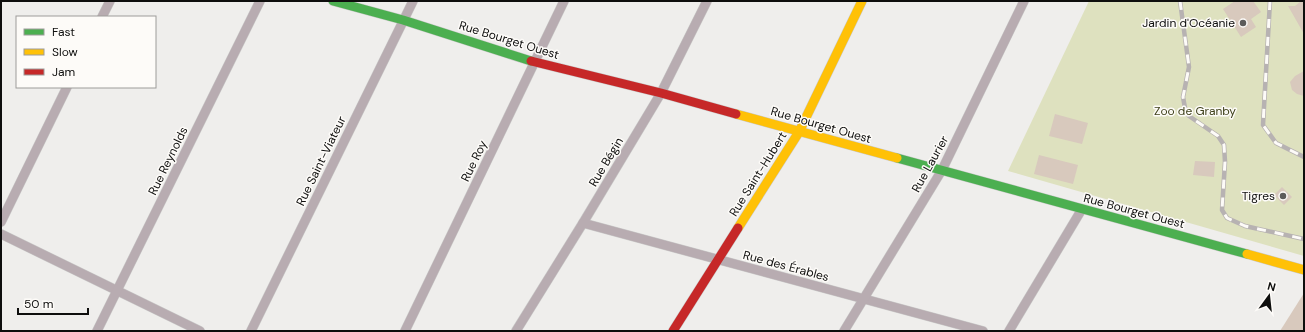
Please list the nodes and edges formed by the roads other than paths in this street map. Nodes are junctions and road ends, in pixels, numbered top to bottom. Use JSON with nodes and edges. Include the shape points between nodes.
{"nodes":[{"id":1,"x":110,"y":1,"type":"edge"},
{"id":2,"x":260,"y":1,"type":"edge"},
{"id":3,"x":333,"y":1,"type":"edge"},
{"id":4,"x":413,"y":1,"type":"edge"},
{"id":5,"x":564,"y":1,"type":"edge"},
{"id":6,"x":707,"y":1,"type":"edge"},
{"id":7,"x":862,"y":1,"type":"edge"},
{"id":8,"x":1024,"y":1,"type":"edge"},
{"id":9,"x":102,"y":16,"type":"edge"},
{"id":10,"x":403,"y":20,"type":"junction"},
{"id":11,"x":534,"y":62,"type":"junction"},
{"id":12,"x":67,"y":88,"type":"edge"},
{"id":13,"x":661,"y":93,"type":"junction"},
{"id":14,"x":799,"y":132,"type":"junction"},
{"id":15,"x":942,"y":170,"type":"junction"},
{"id":16,"x":1082,"y":209,"type":"junction"},
{"id":17,"x":1,"y":222,"type":"edge"},
{"id":18,"x":583,"y":223,"type":"junction"},
{"id":19,"x":1,"y":234,"type":"edge"},
{"id":20,"x":718,"y":260,"type":"junction"},
{"id":21,"x":1304,"y":270,"type":"edge"},
{"id":22,"x":117,"y":291,"type":"junction"},
{"id":23,"x":864,"y":299,"type":"junction"},
{"id":24,"x":97,"y":331,"type":"edge"},
{"id":25,"x":200,"y":331,"type":"edge"},
{"id":26,"x":251,"y":331,"type":"edge"},
{"id":27,"x":406,"y":331,"type":"edge"},
{"id":28,"x":516,"y":331,"type":"edge"},
{"id":29,"x":673,"y":331,"type":"edge"},
{"id":30,"x":844,"y":331,"type":"edge"},
{"id":31,"x":983,"y":331,"type":"edge"},
{"id":32,"x":1009,"y":331,"type":"edge"}],
"edges":[{"from":1,"to":9,"type":"street"},
{"from":2,"to":22,"type":"street","name":"Rue Reynolds"},
{"from":3,"to":10,"type":"street","name":"Rue Bourget Ouest"},
{"from":4,"to":10,"type":"street","name":"Rue Saint-Viateur"},
{"from":5,"to":11,"type":"street","name":"Rue Roy"},
{"from":6,"to":13,"type":"street","name":"Rue Bégin"},
{"from":7,"to":14,"type":"street","name":"Rue Saint-Hubert"},
{"from":8,"to":15,"type":"street","name":"Rue Laurier"},
{"from":10,"to":11,"type":"street","name":"Rue Bourget Ouest"},
{"from":10,"to":26,"type":"street","name":"Rue Saint-Viateur"},
{"from":11,"to":13,"type":"street","name":"Rue Bourget Ouest"},
{"from":11,"to":27,"type":"street","name":"Rue Roy"},
{"from":12,"to":17,"type":"street"},
{"from":13,"to":14,"type":"street","name":"Rue Bourget Ouest"},
{"from":13,"to":18,"type":"street","name":"Rue Bégin"},
{"from":14,"to":15,"type":"street","name":"Rue Bourget Ouest"},
{"from":14,"to":20,"type":"street","name":"Rue Saint-Hubert"},
{"from":15,"to":16,"type":"street","name":"Rue Bourget Ouest"},
{"from":15,"to":23,"type":"street","name":"Rue Laurier"},
{"from":16,"to":21,"type":"street","name":"Rue Bourget Ouest"},
{"from":16,"to":32,"type":"street"},
{"from":18,"to":20,"type":"street","name":"Rue des Érables"},
{"from":18,"to":28,"type":"street","name":"Rue Bégin"},
{"from":19,"to":22,"type":"street"},
{"from":20,"to":23,"type":"street","name":"Rue des Érables"},
{"from":20,"to":29,"type":"street","name":"Rue Saint-Hubert"},
{"from":22,"to":24,"type":"street","name":"Rue Reynolds"},
{"from":22,"to":25,"type":"street"},
{"from":23,"to":30,"type":"street","name":"Rue Laurier"},
{"from":23,"to":31,"type":"street","name":"Rue des Érables"}]}
